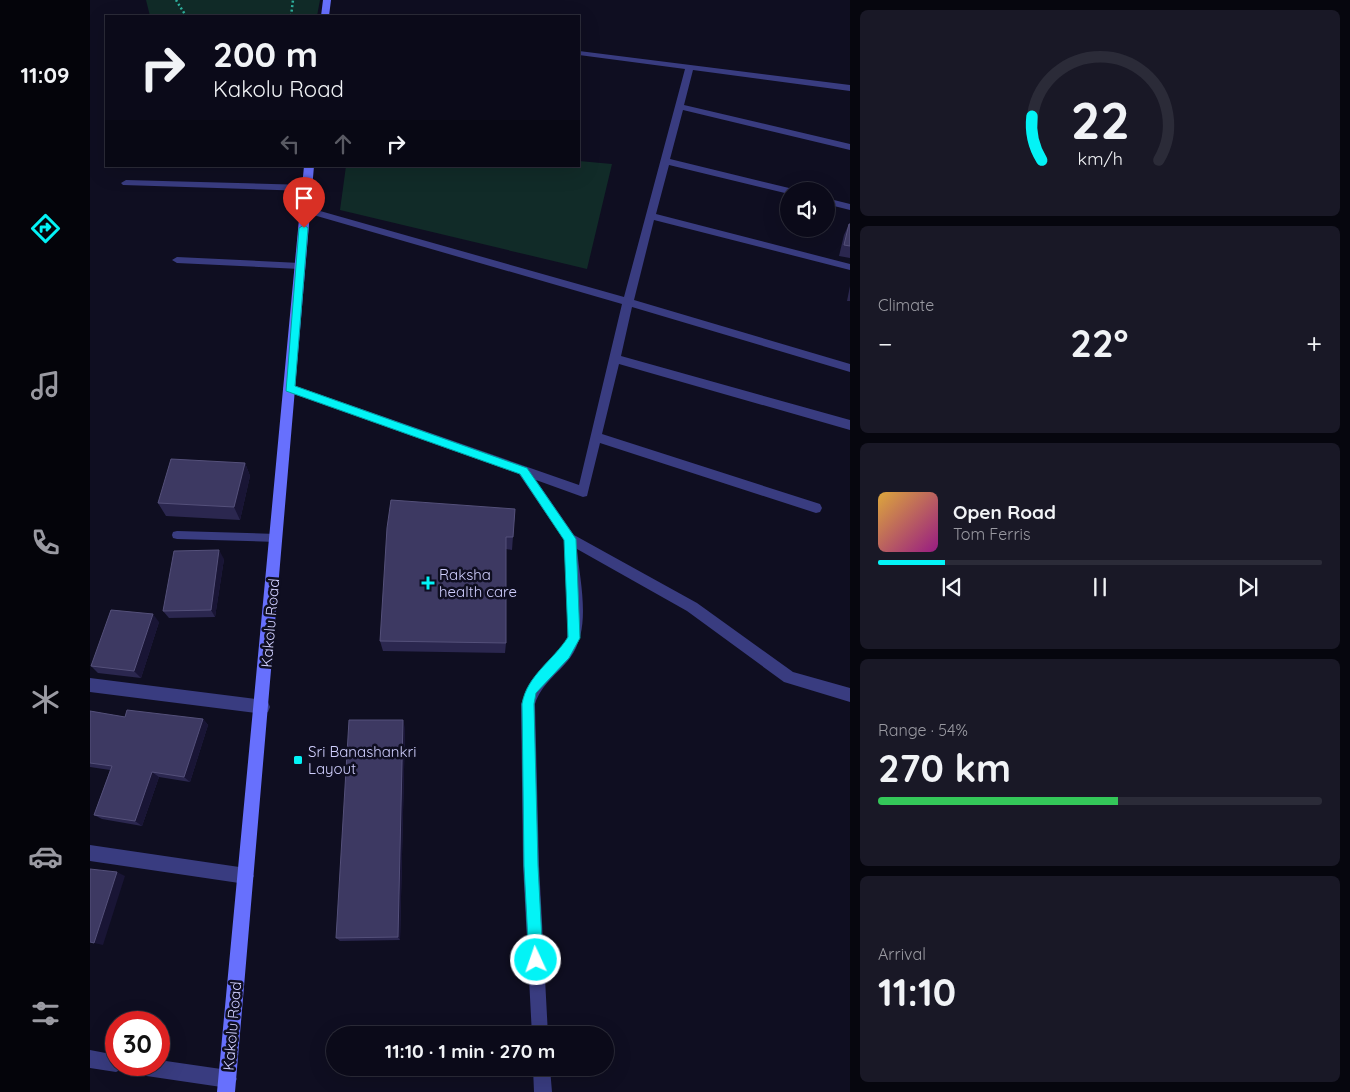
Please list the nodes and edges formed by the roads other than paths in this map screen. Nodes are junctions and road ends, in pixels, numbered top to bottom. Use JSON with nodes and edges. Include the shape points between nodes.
{"nodes":[{"id":1,"x":327,"y":0,"type":"edge"},
{"id":2,"x":325,"y":15,"type":"edge"},
{"id":3,"x":580,"y":53,"type":"edge"},
{"id":4,"x":690,"y":67,"type":"junction"},
{"id":5,"x":850,"y":88,"type":"edge"},
{"id":6,"x":680,"y":107,"type":"junction"},
{"id":7,"x":850,"y":147,"type":"edge"},
{"id":8,"x":666,"y":160,"type":"junction"},
{"id":9,"x":309,"y":167,"type":"edge"},
{"id":10,"x":126,"y":183,"type":"dead end"},
{"id":11,"x":308,"y":188,"type":"junction"},
{"id":12,"x":780,"y":189,"type":"edge"},
{"id":13,"x":835,"y":203,"type":"edge"},
{"id":14,"x":850,"y":207,"type":"edge"},
{"id":15,"x":306,"y":210,"type":"junction"},
{"id":16,"x":651,"y":216,"type":"junction"},
{"id":17,"x":177,"y":260,"type":"dead end"},
{"id":18,"x":300,"y":266,"type":"junction"},
{"id":19,"x":850,"y":267,"type":"edge"},
{"id":20,"x":628,"y":302,"type":"junction"},
{"id":21,"x":615,"y":359,"type":"junction"},
{"id":22,"x":850,"y":368,"type":"edge"},
{"id":23,"x":290,"y":388,"type":"junction"},
{"id":24,"x":850,"y":425,"type":"edge"},
{"id":25,"x":596,"y":437,"type":"junction"},
{"id":26,"x":524,"y":471,"type":"junction"},
{"id":27,"x":816,"y":508,"type":"dead end"},
{"id":28,"x":177,"y":535,"type":"dead end"},
{"id":29,"x":277,"y":538,"type":"junction"},
{"id":30,"x":570,"y":539,"type":"junction"},
{"id":31,"x":90,"y":685,"type":"edge"},
{"id":32,"x":850,"y":695,"type":"edge"},
{"id":33,"x":262,"y":707,"type":"junction"},
{"id":34,"x":90,"y":853,"type":"edge"},
{"id":35,"x":246,"y":876,"type":"junction"},
{"id":36,"x":540,"y":1026,"type":"edge"},
{"id":37,"x":90,"y":1059,"type":"edge"},
{"id":38,"x":105,"y":1061,"type":"edge"},
{"id":39,"x":170,"y":1074,"type":"edge"},
{"id":40,"x":542,"y":1076,"type":"edge"},
{"id":41,"x":230,"y":1088,"type":"edge"},
{"id":42,"x":543,"y":1092,"type":"edge"}],
"edges":[{"from":1,"to":2,"type":"main road"},
{"from":3,"to":4,"type":"street"},
{"from":4,"to":5,"type":"street"},
{"from":4,"to":6,"type":"street"},
{"from":6,"to":7,"type":"street"},
{"from":6,"to":8,"type":"street"},
{"from":8,"to":12,"type":"street"},
{"from":8,"to":16,"type":"street"},
{"from":9,"to":11,"type":"main road","name":"Kakolu Road"},
{"from":10,"to":11,"type":"street"},
{"from":11,"to":15,"type":"main road","name":"Kakolu Road"},
{"from":13,"to":14,"type":"street"},
{"from":15,"to":18,"type":"main road","name":"Kakolu Road"},
{"from":15,"to":20,"type":"street"},
{"from":16,"to":19,"type":"street"},
{"from":16,"to":20,"type":"street"},
{"from":17,"to":18,"type":"street"},
{"from":18,"to":23,"type":"main road","name":"Kakolu Road"},
{"from":20,"to":21,"type":"street"},
{"from":20,"to":22,"type":"street"},
{"from":21,"to":24,"type":"street"},
{"from":21,"to":25,"type":"street"},
{"from":23,"to":26,"type":"street"},
{"from":23,"to":29,"type":"main road","name":"Kakolu Road"},
{"from":25,"to":26,"type":"street","via":[[583,492]]},
{"from":25,"to":27,"type":"street"},
{"from":26,"to":30,"type":"street"},
{"from":28,"to":29,"type":"lane"},
{"from":29,"to":33,"type":"main road","name":"Kakolu Road"},
{"from":30,"to":32,"type":"street","via":[[692,607],[789,677]]},
{"from":30,"to":36,"type":"street","via":[[574,638],[565,654],[530,691],[528,704],[531,866]]},
{"from":31,"to":33,"type":"street"},
{"from":33,"to":35,"type":"main road","name":"Kakolu Road"},
{"from":34,"to":35,"type":"street"},
{"from":35,"to":41,"type":"main road","name":"Kakolu Road"},
{"from":37,"to":38,"type":"street"},
{"from":39,"to":41,"type":"street"},
{"from":40,"to":42,"type":"street"}]}
